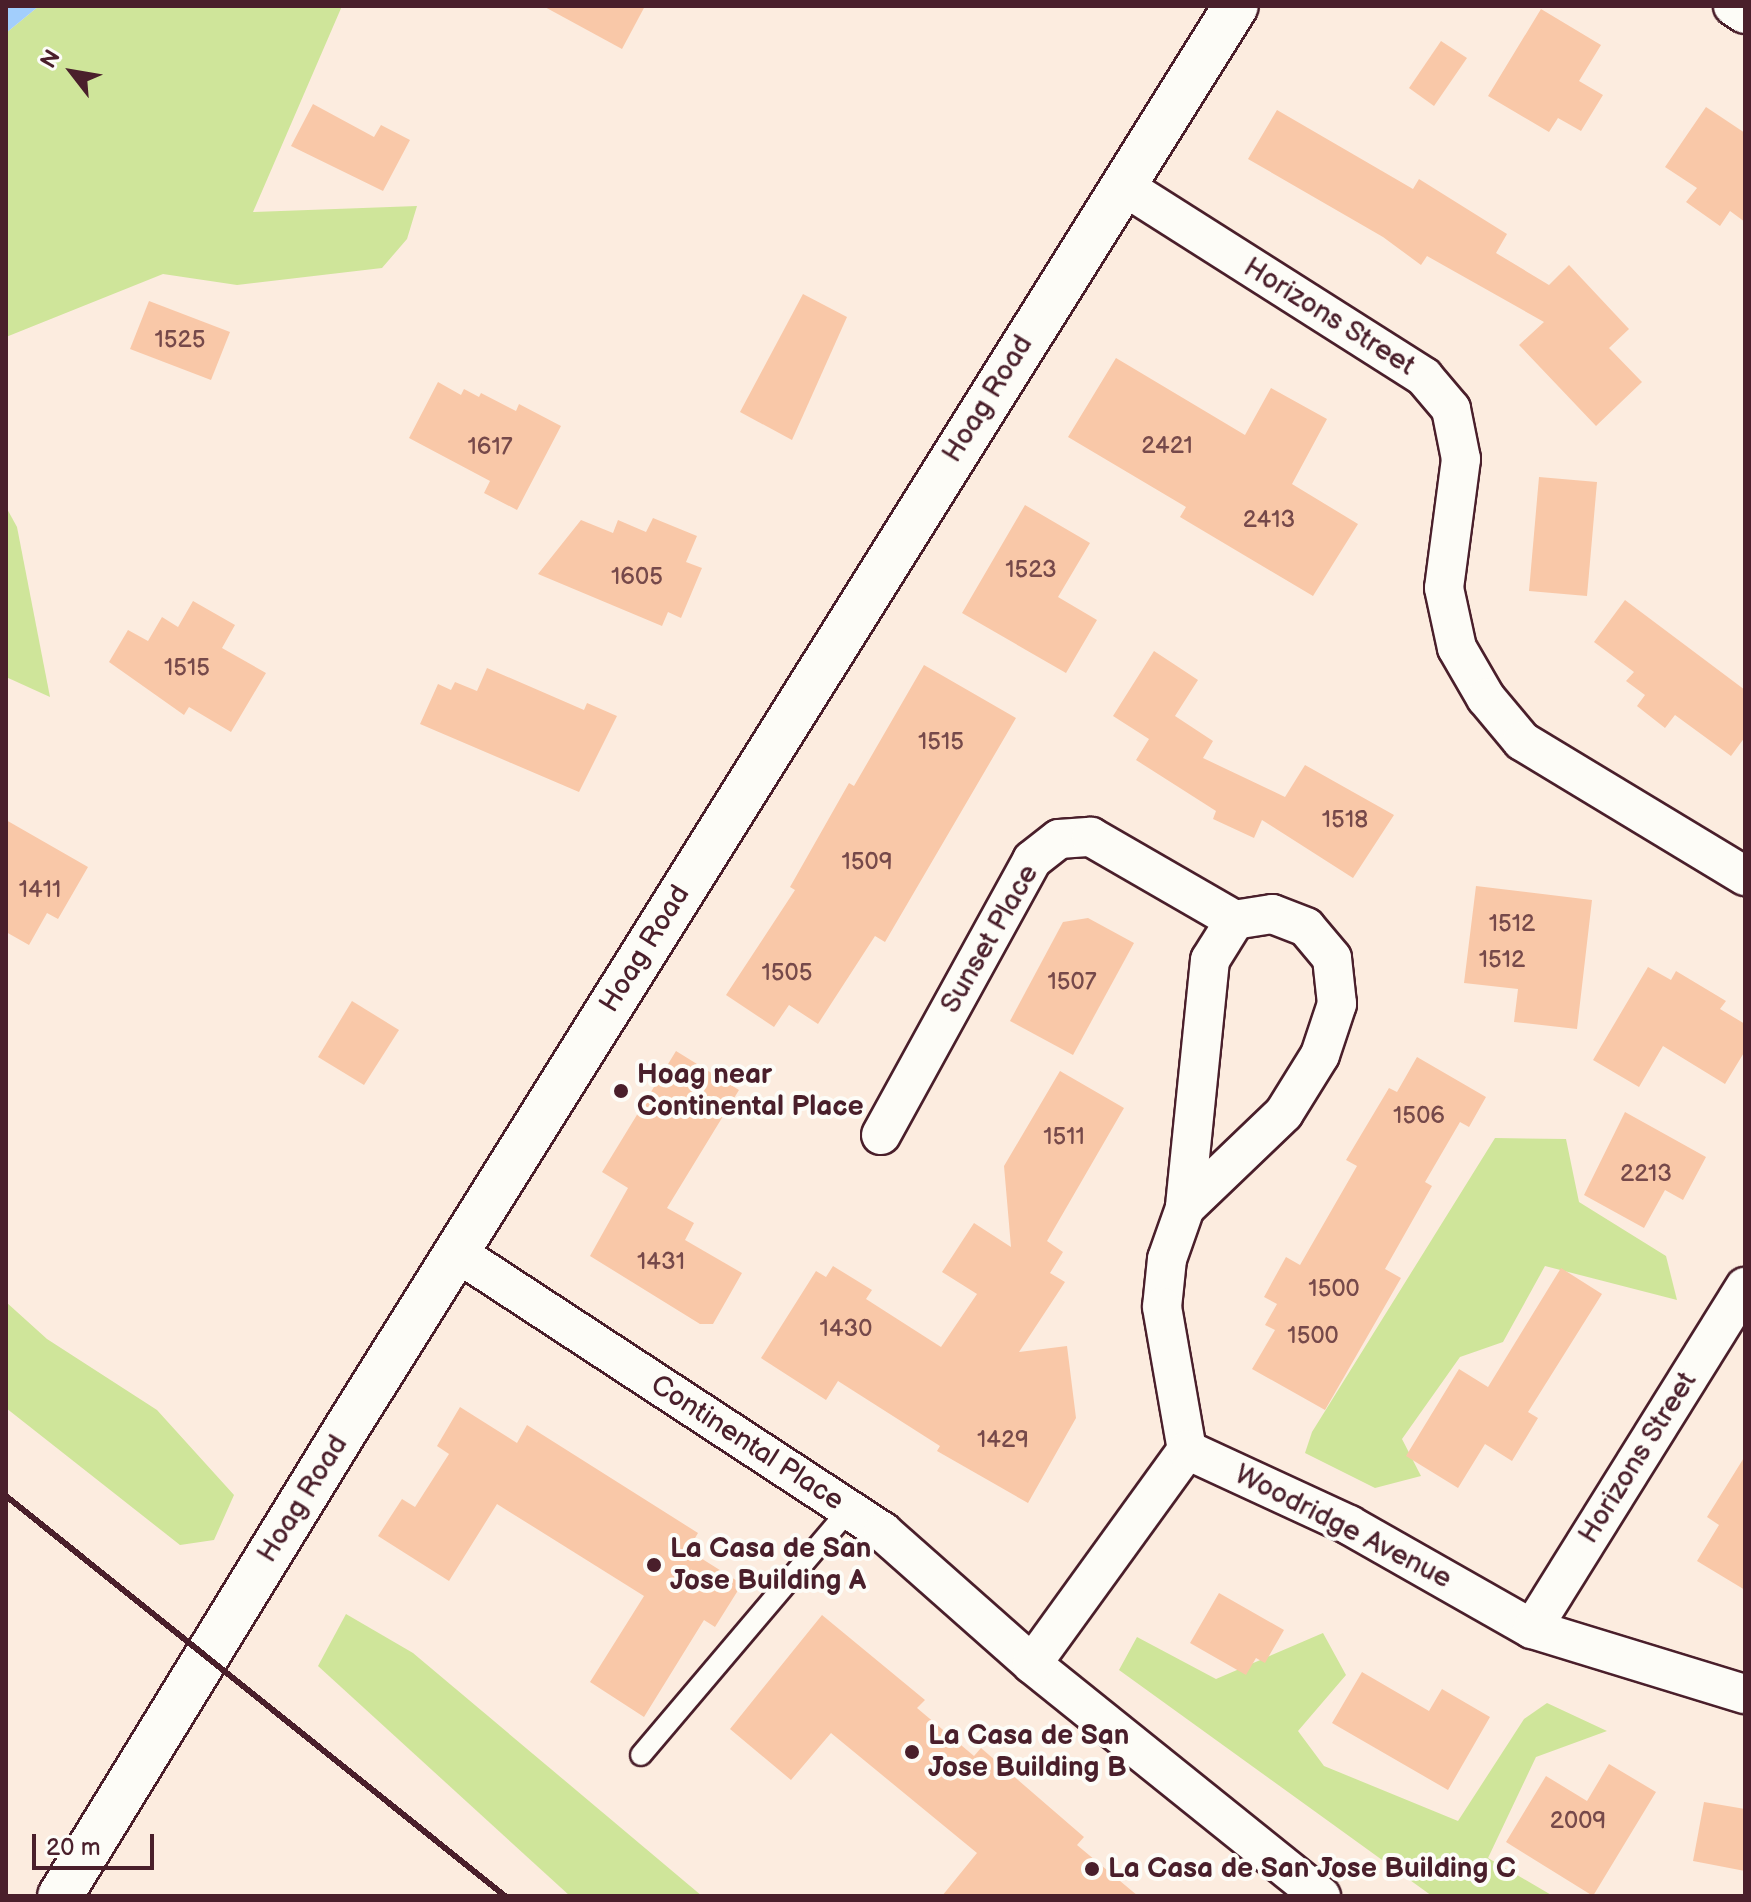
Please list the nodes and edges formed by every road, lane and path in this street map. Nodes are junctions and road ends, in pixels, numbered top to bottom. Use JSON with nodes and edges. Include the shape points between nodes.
{"nodes":[{"id":1,"x":1236,"y":6,"type":"edge"},
{"id":2,"x":1733,"y":6,"type":"edge"},
{"id":3,"x":1745,"y":14,"type":"edge"},
{"id":4,"x":1125,"y":187,"type":"junction"},
{"id":5,"x":1745,"y":876,"type":"edge"},
{"id":6,"x":1235,"y":920,"type":"junction"},
{"id":7,"x":881,"y":1135,"type":"dead end"},
{"id":8,"x":1185,"y":1208,"type":"junction"},
{"id":9,"x":456,"y":1252,"type":"junction"},
{"id":10,"x":1745,"y":1287,"type":"edge"},
{"id":11,"x":1187,"y":1450,"type":"junction"},
{"id":12,"x":849,"y":1510,"type":"junction"},
{"id":13,"x":1532,"y":1629,"type":"junction"},
{"id":14,"x":1032,"y":1664,"type":"junction"},
{"id":15,"x":1745,"y":1694,"type":"edge"},
{"id":16,"x":641,"y":1755,"type":"dead end"},
{"id":17,"x":60,"y":1896,"type":"edge"},
{"id":18,"x":1321,"y":1896,"type":"edge"}],
"edges":[{"from":1,"to":4,"type":"street","name":"Hoag Road"},
{"from":2,"to":3,"type":"street"},
{"from":4,"to":5,"type":"street","name":"Horizons Street","via":[[1424,377],[1451,409],[1461,459],[1444,588],[1457,648],[1486,698],[1522,741]]},
{"from":4,"to":9,"type":"street","name":"Hoag Road"},
{"from":6,"to":7,"type":"street","name":"Sunset Place","via":[[1091,837],[1059,839],[1032,860]]},
{"from":6,"to":8,"type":"street","via":[[1210,960]]},
{"from":6,"to":8,"type":"street","via":[[1272,914],[1306,927],[1332,958],[1337,1004],[1320,1055],[1284,1113]]},
{"from":8,"to":11,"type":"street","via":[[1167,1259],[1162,1307]]},
{"from":9,"to":12,"type":"street","name":"Continental Place"},
{"from":9,"to":17,"type":"street","name":"Hoag Road"},
{"from":10,"to":13,"type":"street","name":"Horizons Street"},
{"from":11,"to":13,"type":"street","name":"Woodridge Avenue","via":[[1349,1525]]},
{"from":11,"to":14,"type":"street"},
{"from":12,"to":14,"type":"street","name":"Continental Place","via":[[883,1532]]},
{"from":12,"to":16,"type":"lane"},
{"from":13,"to":15,"type":"street","name":"Woodridge Avenue"},
{"from":14,"to":18,"type":"street","name":"Continental Place"}]}
